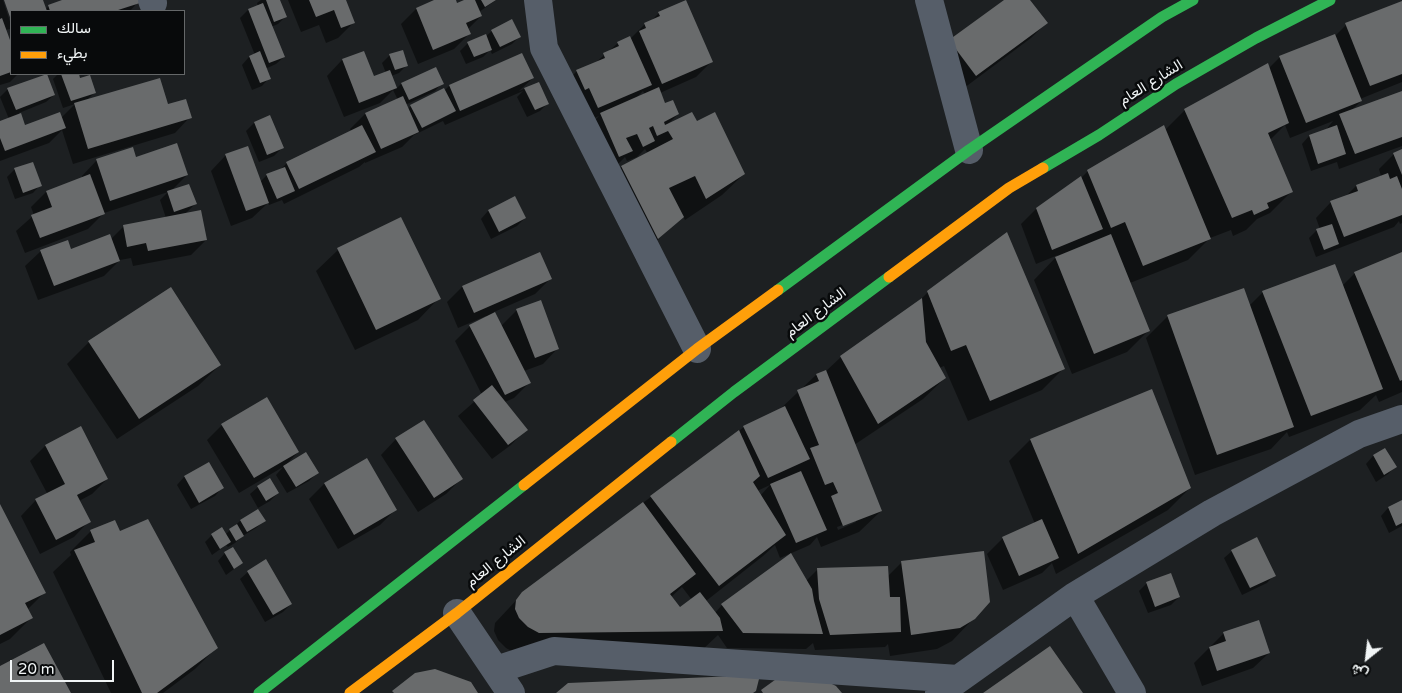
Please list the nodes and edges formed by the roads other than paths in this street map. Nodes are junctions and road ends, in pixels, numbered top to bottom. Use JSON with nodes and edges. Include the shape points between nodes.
{"nodes":[{"id":1,"x":538,"y":0,"type":"edge"},
{"id":2,"x":928,"y":0,"type":"edge"},
{"id":3,"x":1193,"y":0,"type":"edge"},
{"id":4,"x":1330,"y":0,"type":"edge"},
{"id":5,"x":969,"y":150,"type":"junction"},
{"id":6,"x":697,"y":349,"type":"junction"},
{"id":7,"x":1402,"y":419,"type":"edge"},
{"id":8,"x":1075,"y":596,"type":"junction"},
{"id":9,"x":457,"y":613,"type":"junction"},
{"id":10,"x":496,"y":670,"type":"junction"},
{"id":11,"x":949,"y":686,"type":"edge"},
{"id":12,"x":259,"y":693,"type":"edge"},
{"id":13,"x":350,"y":693,"type":"edge"},
{"id":14,"x":511,"y":693,"type":"edge"},
{"id":15,"x":1132,"y":693,"type":"edge"}],
"edges":[{"from":1,"to":6,"type":"street","via":[[544,48]]},
{"from":2,"to":5,"type":"street"},
{"from":3,"to":5,"type":"main road","via":[[1162,17]]},
{"from":4,"to":9,"type":"main road","name":"الشارع العام","via":[[1176,84],[1099,135],[1009,188],[734,392]]},
{"from":5,"to":6,"type":"main road"},
{"from":6,"to":12,"type":"main road"},
{"from":7,"to":8,"type":"street","via":[[1358,434],[1212,513]]},
{"from":8,"to":11,"type":"street"},
{"from":8,"to":15,"type":"street"},
{"from":9,"to":10,"type":"street"},
{"from":9,"to":13,"type":"main road","name":"الشارع العام"},
{"from":10,"to":11,"type":"street","via":[[554,651]]},
{"from":10,"to":14,"type":"street"}]}
